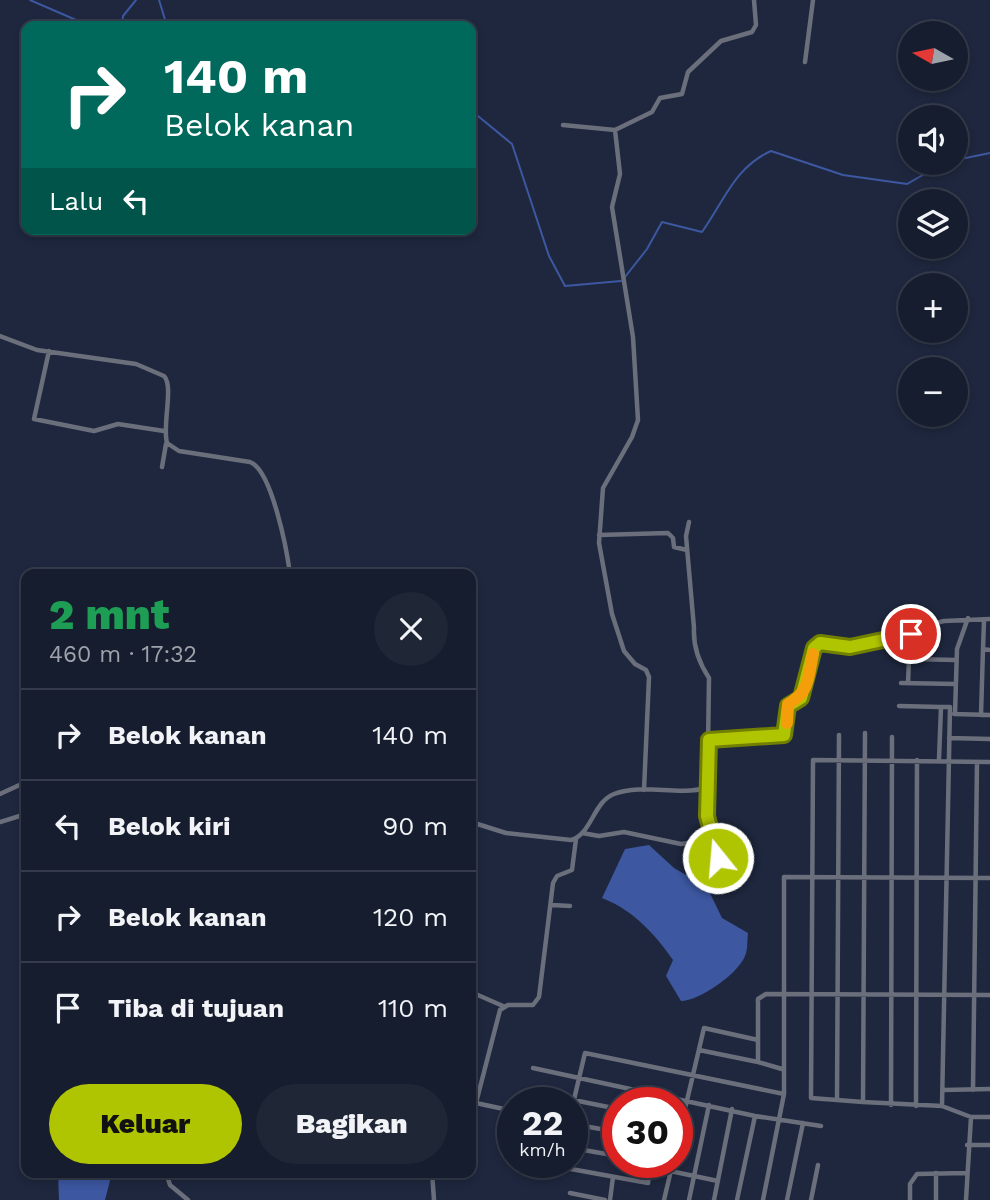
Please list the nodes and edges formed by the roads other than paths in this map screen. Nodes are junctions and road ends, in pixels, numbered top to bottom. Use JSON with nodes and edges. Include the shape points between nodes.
{"nodes":[{"id":1,"x":754,"y":0,"type":"edge"},
{"id":2,"x":813,"y":0,"type":"edge"},
{"id":3,"x":805,"y":62,"type":"dead end"},
{"id":4,"x":563,"y":125,"type":"dead end"},
{"id":5,"x":615,"y":130,"type":"junction"},
{"id":6,"x":0,"y":336,"type":"edge"},
{"id":7,"x":49,"y":351,"type":"junction"},
{"id":8,"x":164,"y":431,"type":"junction"},
{"id":9,"x":167,"y":443,"type":"junction"},
{"id":10,"x":162,"y":467,"type":"dead end"},
{"id":11,"x":689,"y":522,"type":"dead end"},
{"id":12,"x":599,"y":535,"type":"junction"},
{"id":13,"x":687,"y":550,"type":"junction"},
{"id":14,"x":289,"y":569,"type":"edge"},
{"id":15,"x":968,"y":618,"type":"junction"},
{"id":16,"x":987,"y":620,"type":"edge"},
{"id":17,"x":983,"y":649,"type":"junction"},
{"id":18,"x":990,"y":650,"type":"edge"},
{"id":19,"x":956,"y":660,"type":"junction"},
{"id":20,"x":901,"y":683,"type":"dead end"},
{"id":21,"x":908,"y":683,"type":"junction"},
{"id":22,"x":956,"y":684,"type":"junction"},
{"id":23,"x":899,"y":706,"type":"dead end"},
{"id":24,"x":941,"y":707,"type":"junction"},
{"id":25,"x":952,"y":714,"type":"junction"},
{"id":26,"x":981,"y":715,"type":"junction"},
{"id":27,"x":990,"y":715,"type":"edge"},
{"id":28,"x":865,"y":733,"type":"dead end"},
{"id":29,"x":839,"y":735,"type":"dead end"},
{"id":30,"x":892,"y":737,"type":"dead end"},
{"id":31,"x":949,"y":738,"type":"junction"},
{"id":32,"x":990,"y":738,"type":"edge"},
{"id":33,"x":708,"y":740,"type":"junction"},
{"id":34,"x":939,"y":759,"type":"junction"},
{"id":35,"x":864,"y":760,"type":"junction"},
{"id":36,"x":892,"y":760,"type":"junction"},
{"id":37,"x":917,"y":760,"type":"junction"},
{"id":38,"x":838,"y":761,"type":"junction"},
{"id":39,"x":947,"y":761,"type":"junction"},
{"id":40,"x":977,"y":762,"type":"junction"},
{"id":41,"x":990,"y":762,"type":"edge"},
{"id":42,"x":21,"y":784,"type":"edge"},
{"id":43,"x":706,"y":788,"type":"junction"},
{"id":44,"x":644,"y":790,"type":"junction"},
{"id":45,"x":0,"y":794,"type":"edge"},
{"id":46,"x":21,"y":816,"type":"edge"},
{"id":47,"x":0,"y":822,"type":"edge"},
{"id":48,"x":476,"y":824,"type":"edge"},
{"id":49,"x":582,"y":833,"type":"junction"},
{"id":50,"x":576,"y":839,"type":"junction"},
{"id":51,"x":713,"y":840,"type":"junction"},
{"id":52,"x":715,"y":848,"type":"junction"},
{"id":53,"x":718,"y":865,"type":"dead end"},
{"id":54,"x":746,"y":865,"type":"dead end"},
{"id":55,"x":917,"y":877,"type":"junction"},
{"id":56,"x":947,"y":877,"type":"junction"},
{"id":57,"x":975,"y":877,"type":"junction"},
{"id":58,"x":811,"y":878,"type":"junction"},
{"id":59,"x":838,"y":878,"type":"junction"},
{"id":60,"x":862,"y":878,"type":"junction"},
{"id":61,"x":891,"y":878,"type":"junction"},
{"id":62,"x":990,"y":878,"type":"edge"},
{"id":63,"x":552,"y":905,"type":"junction"},
{"id":64,"x":570,"y":906,"type":"dead end"},
{"id":65,"x":476,"y":994,"type":"edge"},
{"id":66,"x":811,"y":994,"type":"junction"},
{"id":67,"x":785,"y":995,"type":"junction"},
{"id":68,"x":838,"y":995,"type":"junction"},
{"id":69,"x":891,"y":995,"type":"junction"},
{"id":70,"x":915,"y":995,"type":"junction"},
{"id":71,"x":945,"y":995,"type":"junction"},
{"id":72,"x":973,"y":995,"type":"junction"},
{"id":73,"x":990,"y":995,"type":"edge"},
{"id":74,"x":863,"y":996,"type":"junction"},
{"id":75,"x":503,"y":1006,"type":"junction"},
{"id":76,"x":758,"y":1040,"type":"junction"},
{"id":77,"x":699,"y":1050,"type":"junction"},
{"id":78,"x":758,"y":1062,"type":"junction"},
{"id":79,"x":533,"y":1068,"type":"dead end"},
{"id":80,"x":782,"y":1069,"type":"junction"},
{"id":81,"x":694,"y":1074,"type":"junction"},
{"id":82,"x":579,"y":1078,"type":"junction"},
{"id":83,"x":577,"y":1087,"type":"edge"},
{"id":84,"x":622,"y":1087,"type":"edge"},
{"id":85,"x":690,"y":1087,"type":"edge"},
{"id":86,"x":943,"y":1090,"type":"junction"},
{"id":87,"x":973,"y":1090,"type":"junction"},
{"id":88,"x":990,"y":1090,"type":"edge"},
{"id":89,"x":784,"y":1094,"type":"junction"},
{"id":90,"x":476,"y":1097,"type":"edge"},
{"id":91,"x":837,"y":1100,"type":"junction"},
{"id":92,"x":693,"y":1101,"type":"edge"},
{"id":93,"x":863,"y":1102,"type":"junction"},
{"id":94,"x":476,"y":1104,"type":"edge"},
{"id":95,"x":709,"y":1105,"type":"junction"},
{"id":96,"x":891,"y":1105,"type":"junction"},
{"id":97,"x":916,"y":1106,"type":"junction"},
{"id":98,"x":942,"y":1106,"type":"junction"},
{"id":99,"x":497,"y":1108,"type":"edge"},
{"id":100,"x":732,"y":1109,"type":"junction"},
{"id":101,"x":755,"y":1116,"type":"junction"},
{"id":102,"x":971,"y":1117,"type":"junction"},
{"id":103,"x":990,"y":1117,"type":"edge"},
{"id":104,"x":779,"y":1119,"type":"junction"},
{"id":105,"x":803,"y":1123,"type":"junction"},
{"id":106,"x":821,"y":1126,"type":"dead end"},
{"id":107,"x":967,"y":1145,"type":"junction"},
{"id":108,"x":990,"y":1145,"type":"edge"},
{"id":109,"x":818,"y":1165,"type":"dead end"},
{"id":110,"x":936,"y":1173,"type":"junction"},
{"id":111,"x":966,"y":1173,"type":"junction"},
{"id":112,"x":694,"y":1176,"type":"junction"},
{"id":113,"x":168,"y":1178,"type":"edge"},
{"id":114,"x":432,"y":1178,"type":"edge"},
{"id":115,"x":613,"y":1178,"type":"edge"},
{"id":116,"x":619,"y":1178,"type":"edge"},
{"id":117,"x":649,"y":1178,"type":"edge"},
{"id":118,"x":669,"y":1178,"type":"edge"},
{"id":119,"x":718,"y":1181,"type":"junction"},
{"id":120,"x":570,"y":1193,"type":"dead end"},
{"id":121,"x":188,"y":1200,"type":"edge"},
{"id":122,"x":433,"y":1200,"type":"edge"},
{"id":123,"x":607,"y":1200,"type":"edge"},
{"id":124,"x":664,"y":1200,"type":"edge"},
{"id":125,"x":689,"y":1200,"type":"edge"},
{"id":126,"x":714,"y":1200,"type":"edge"},
{"id":127,"x":737,"y":1200,"type":"edge"},
{"id":128,"x":763,"y":1200,"type":"edge"},
{"id":129,"x":788,"y":1200,"type":"edge"},
{"id":130,"x":811,"y":1200,"type":"edge"},
{"id":131,"x":910,"y":1200,"type":"edge"},
{"id":132,"x":936,"y":1200,"type":"edge"},
{"id":133,"x":966,"y":1200,"type":"edge"}],
"edges":[{"from":1,"to":5,"type":"street","via":[[756,26],[752,32],[721,41],[688,72],[682,94],[660,98],[652,113]]},
{"from":2,"to":3,"type":"street"},
{"from":4,"to":5,"type":"street"},
{"from":5,"to":12,"type":"street","via":[[620,174],[612,206],[627,297],[638,420],[603,488]]},
{"from":6,"to":7,"type":"street","via":[[27,348]]},
{"from":7,"to":8,"type":"street","via":[[136,364],[164,376],[169,386]]},
{"from":7,"to":8,"type":"street","via":[[34,419],[94,431],[118,424]]},
{"from":8,"to":9,"type":"street"},
{"from":9,"to":10,"type":"street"},
{"from":9,"to":14,"type":"street","via":[[179,451],[259,467],[279,519]]},
{"from":11,"to":13,"type":"street"},
{"from":12,"to":13,"type":"street","via":[[668,533],[674,548]]},
{"from":12,"to":44,"type":"street","via":[[601,567],[624,651],[649,677]]},
{"from":13,"to":33,"type":"street","via":[[692,639],[709,678]]},
{"from":15,"to":16,"type":"street"},
{"from":15,"to":19,"type":"street"},
{"from":15,"to":33,"type":"street","via":[[858,646],[820,643],[814,648],[801,698],[788,706],[784,735]]},
{"from":16,"to":17,"type":"street"},
{"from":17,"to":18,"type":"street"},
{"from":17,"to":26,"type":"street"},
{"from":19,"to":21,"type":"street","via":[[909,659]]},
{"from":19,"to":22,"type":"street"},
{"from":20,"to":21,"type":"street"},
{"from":21,"to":22,"type":"street"},
{"from":22,"to":25,"type":"street"},
{"from":23,"to":24,"type":"street"},
{"from":24,"to":25,"type":"street","via":[[950,707]]},
{"from":24,"to":34,"type":"street"},
{"from":25,"to":26,"type":"street"},
{"from":25,"to":31,"type":"street"},
{"from":26,"to":27,"type":"street"},
{"from":28,"to":35,"type":"street"},
{"from":29,"to":38,"type":"street"},
{"from":30,"to":36,"type":"street"},
{"from":31,"to":32,"type":"street"},
{"from":31,"to":39,"type":"street"},
{"from":33,"to":43,"type":"street"},
{"from":34,"to":37,"type":"street"},
{"from":34,"to":39,"type":"street"},
{"from":35,"to":36,"type":"street"},
{"from":35,"to":38,"type":"street"},
{"from":35,"to":60,"type":"street"},
{"from":36,"to":37,"type":"street"},
{"from":36,"to":61,"type":"street"},
{"from":37,"to":55,"type":"street"},
{"from":38,"to":58,"type":"street","via":[[813,760]]},
{"from":38,"to":59,"type":"street"},
{"from":39,"to":40,"type":"street"},
{"from":39,"to":56,"type":"street"},
{"from":40,"to":41,"type":"street"},
{"from":40,"to":57,"type":"street"},
{"from":42,"to":45,"type":"street"},
{"from":43,"to":44,"type":"street"},
{"from":43,"to":51,"type":"street"},
{"from":44,"to":49,"type":"street","via":[[610,796]]},
{"from":46,"to":47,"type":"street"},
{"from":48,"to":50,"type":"street","via":[[506,833]]},
{"from":49,"to":50,"type":"street"},
{"from":49,"to":51,"type":"street","via":[[624,832],[681,844]]},
{"from":50,"to":63,"type":"street","via":[[572,870],[554,880]]},
{"from":51,"to":52,"type":"street"},
{"from":52,"to":53,"type":"street"},
{"from":52,"to":54,"type":"street","via":[[744,852]]},
{"from":55,"to":56,"type":"street"},
{"from":55,"to":61,"type":"street"},
{"from":55,"to":70,"type":"street"},
{"from":56,"to":57,"type":"street"},
{"from":56,"to":71,"type":"street"},
{"from":57,"to":62,"type":"street"},
{"from":57,"to":72,"type":"street"},
{"from":58,"to":59,"type":"street"},
{"from":58,"to":66,"type":"street"},
{"from":58,"to":67,"type":"street","via":[[784,877]]},
{"from":59,"to":60,"type":"street"},
{"from":59,"to":68,"type":"street"},
{"from":60,"to":61,"type":"street"},
{"from":60,"to":74,"type":"street"},
{"from":61,"to":69,"type":"street"},
{"from":63,"to":64,"type":"street"},
{"from":63,"to":75,"type":"street","via":[[539,997],[533,1004]]},
{"from":65,"to":75,"type":"street"},
{"from":66,"to":67,"type":"street"},
{"from":66,"to":68,"type":"street"},
{"from":66,"to":91,"type":"street","via":[[811,1098]]},
{"from":67,"to":76,"type":"street","via":[[766,994],[758,999]]},
{"from":67,"to":80,"type":"street"},
{"from":68,"to":74,"type":"street"},
{"from":68,"to":91,"type":"street"},
{"from":69,"to":70,"type":"street"},
{"from":69,"to":74,"type":"street"},
{"from":69,"to":96,"type":"street"},
{"from":70,"to":71,"type":"street"},
{"from":70,"to":97,"type":"street"},
{"from":71,"to":72,"type":"street"},
{"from":71,"to":86,"type":"street"},
{"from":72,"to":73,"type":"street"},
{"from":72,"to":87,"type":"street"},
{"from":74,"to":93,"type":"street"},
{"from":75,"to":90,"type":"street"},
{"from":76,"to":77,"type":"street","via":[[704,1028]]},
{"from":76,"to":78,"type":"street"},
{"from":77,"to":78,"type":"street"},
{"from":77,"to":81,"type":"street"},
{"from":78,"to":80,"type":"street"},
{"from":79,"to":82,"type":"street"},
{"from":80,"to":89,"type":"street"},
{"from":81,"to":82,"type":"street","via":[[584,1053]]},
{"from":81,"to":85,"type":"street"},
{"from":81,"to":89,"type":"street"},
{"from":82,"to":83,"type":"street"},
{"from":82,"to":84,"type":"street"},
{"from":86,"to":87,"type":"street"},
{"from":86,"to":98,"type":"street"},
{"from":87,"to":88,"type":"street"},
{"from":89,"to":104,"type":"street"},
{"from":91,"to":93,"type":"street"},
{"from":92,"to":95,"type":"street"},
{"from":93,"to":96,"type":"street"},
{"from":94,"to":99,"type":"street"},
{"from":95,"to":100,"type":"street"},
{"from":95,"to":112,"type":"street"},
{"from":96,"to":97,"type":"street"},
{"from":97,"to":98,"type":"street"},
{"from":98,"to":102,"type":"street"},
{"from":100,"to":101,"type":"street"},
{"from":100,"to":119,"type":"street"},
{"from":101,"to":104,"type":"street"},
{"from":101,"to":127,"type":"street"},
{"from":102,"to":103,"type":"street"},
{"from":102,"to":107,"type":"street"},
{"from":104,"to":105,"type":"street"},
{"from":104,"to":128,"type":"street"},
{"from":105,"to":106,"type":"street"},
{"from":105,"to":129,"type":"street"},
{"from":107,"to":108,"type":"street"},
{"from":107,"to":111,"type":"street"},
{"from":109,"to":130,"type":"street"},
{"from":110,"to":111,"type":"street"},
{"from":110,"to":131,"type":"street","via":[[915,1176]]},
{"from":110,"to":132,"type":"street"},
{"from":111,"to":133,"type":"street"},
{"from":112,"to":119,"type":"street"},
{"from":112,"to":125,"type":"street"},
{"from":113,"to":121,"type":"street"},
{"from":114,"to":122,"type":"street"},
{"from":115,"to":123,"type":"street"},
{"from":116,"to":117,"type":"street","via":[[648,1183]]},
{"from":118,"to":124,"type":"street"},
{"from":119,"to":126,"type":"street"},
{"from":120,"to":123,"type":"street"}]}
